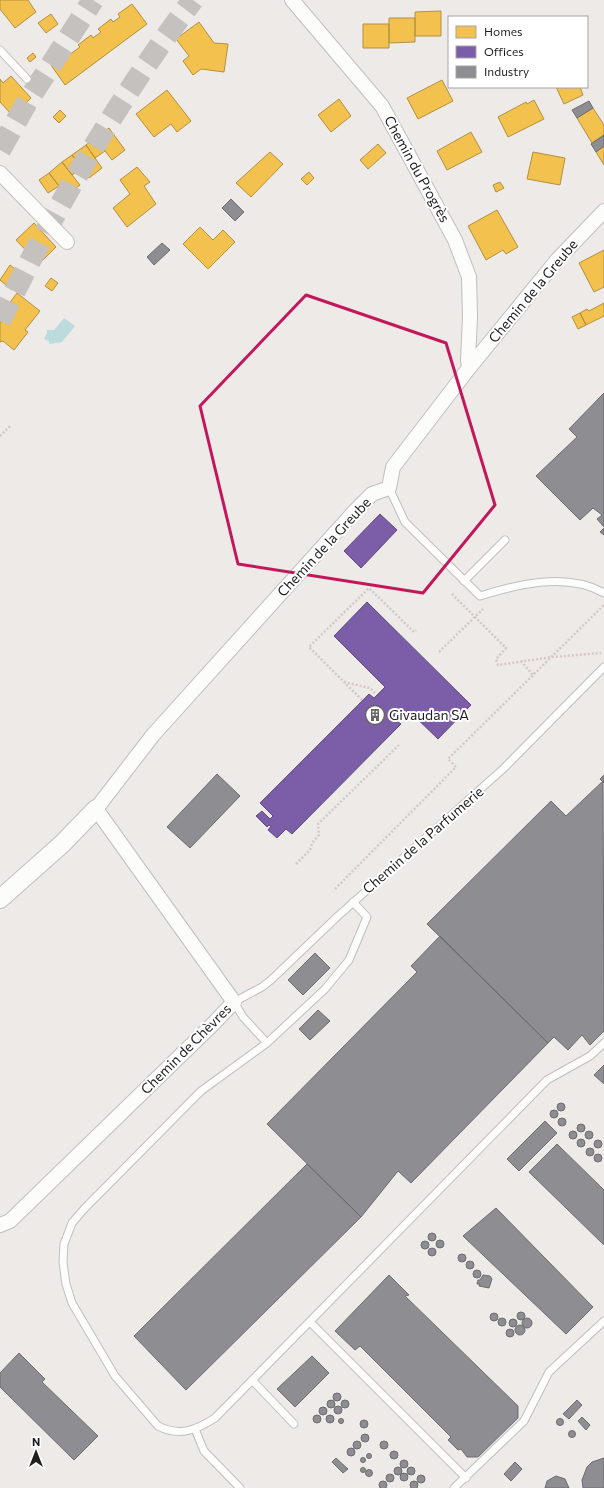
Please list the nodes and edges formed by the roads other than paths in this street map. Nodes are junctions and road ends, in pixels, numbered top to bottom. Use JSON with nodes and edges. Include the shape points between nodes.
{"nodes":[{"id":1,"x":292,"y":0,"type":"edge"},
{"id":2,"x":0,"y":50,"type":"edge"},
{"id":3,"x":28,"y":79,"type":"dead end"},
{"id":4,"x":0,"y":173,"type":"edge"},
{"id":5,"x":604,"y":211,"type":"edge"},
{"id":6,"x":67,"y":242,"type":"dead end"},
{"id":7,"x":469,"y":368,"type":"junction"},
{"id":8,"x":389,"y":488,"type":"junction"},
{"id":9,"x":505,"y":540,"type":"dead end"},
{"id":10,"x":464,"y":581,"type":"junction"},
{"id":11,"x":604,"y":593,"type":"edge"},
{"id":12,"x":604,"y":667,"type":"edge"},
{"id":13,"x":96,"y":808,"type":"junction"},
{"id":14,"x":0,"y":899,"type":"edge"},
{"id":15,"x":353,"y":902,"type":"junction"},
{"id":16,"x":234,"y":1002,"type":"junction"},
{"id":17,"x":604,"y":1043,"type":"edge"},
{"id":18,"x":267,"y":1044,"type":"junction"},
{"id":19,"x":0,"y":1225,"type":"edge"},
{"id":20,"x":604,"y":1321,"type":"edge"},
{"id":21,"x":310,"y":1322,"type":"junction"},
{"id":22,"x":252,"y":1380,"type":"junction"},
{"id":23,"x":294,"y":1424,"type":"dead end"},
{"id":24,"x":195,"y":1429,"type":"junction"},
{"id":25,"x":466,"y":1478,"type":"junction"},
{"id":26,"x":240,"y":1488,"type":"edge"},
{"id":27,"x":454,"y":1488,"type":"edge"}],
"edges":[{"from":1,"to":7,"type":"street","name":"Chemin du Progrès","via":[[382,106],[455,240],[469,278]]},
{"from":2,"to":3,"type":"lane"},
{"from":4,"to":6,"type":"street"},
{"from":5,"to":7,"type":"street","name":"Chemin de la Greube","via":[[558,259]]},
{"from":7,"to":8,"type":"street","name":"Chemin de la Greube","via":[[393,467]]},
{"from":8,"to":10,"type":"lane","via":[[405,522]]},
{"from":8,"to":13,"type":"street","name":"Chemin de la Greube","via":[[372,494],[355,511],[153,735]]},
{"from":9,"to":10,"type":"lane"},
{"from":10,"to":11,"type":"lane","via":[[480,596],[505,588],[556,581],[582,583]]},
{"from":12,"to":15,"type":"lane","name":"Chemin de la Parfumerie","via":[[503,769]]},
{"from":13,"to":14,"type":"street","via":[[62,844]]},
{"from":13,"to":16,"type":"street","name":"Chemin de Chèvres"},
{"from":15,"to":16,"type":"lane","name":"Chemin de la Parfumerie","via":[[271,980]]},
{"from":15,"to":18,"type":"lane","via":[[367,917],[349,960],[325,989]]},
{"from":16,"to":18,"type":"lane","via":[[243,1017]]},
{"from":16,"to":19,"type":"street","name":"Chemin de Chèvres","via":[[10,1221]]},
{"from":17,"to":21,"type":"lane","via":[[590,1056],[547,1080]]},
{"from":18,"to":24,"type":"lane","via":[[201,1090],[84,1209],[72,1223],[64,1244],[66,1284],[72,1303],[116,1376],[158,1426],[175,1432]]},
{"from":20,"to":25,"type":"lane","via":[[549,1372],[524,1421]]},
{"from":21,"to":22,"type":"lane"},
{"from":21,"to":25,"type":"lane"},
{"from":22,"to":23,"type":"lane"},
{"from":22,"to":24,"type":"lane","via":[[215,1418]]},
{"from":24,"to":26,"type":"lane","via":[[204,1451]]},
{"from":25,"to":27,"type":"lane"}]}
